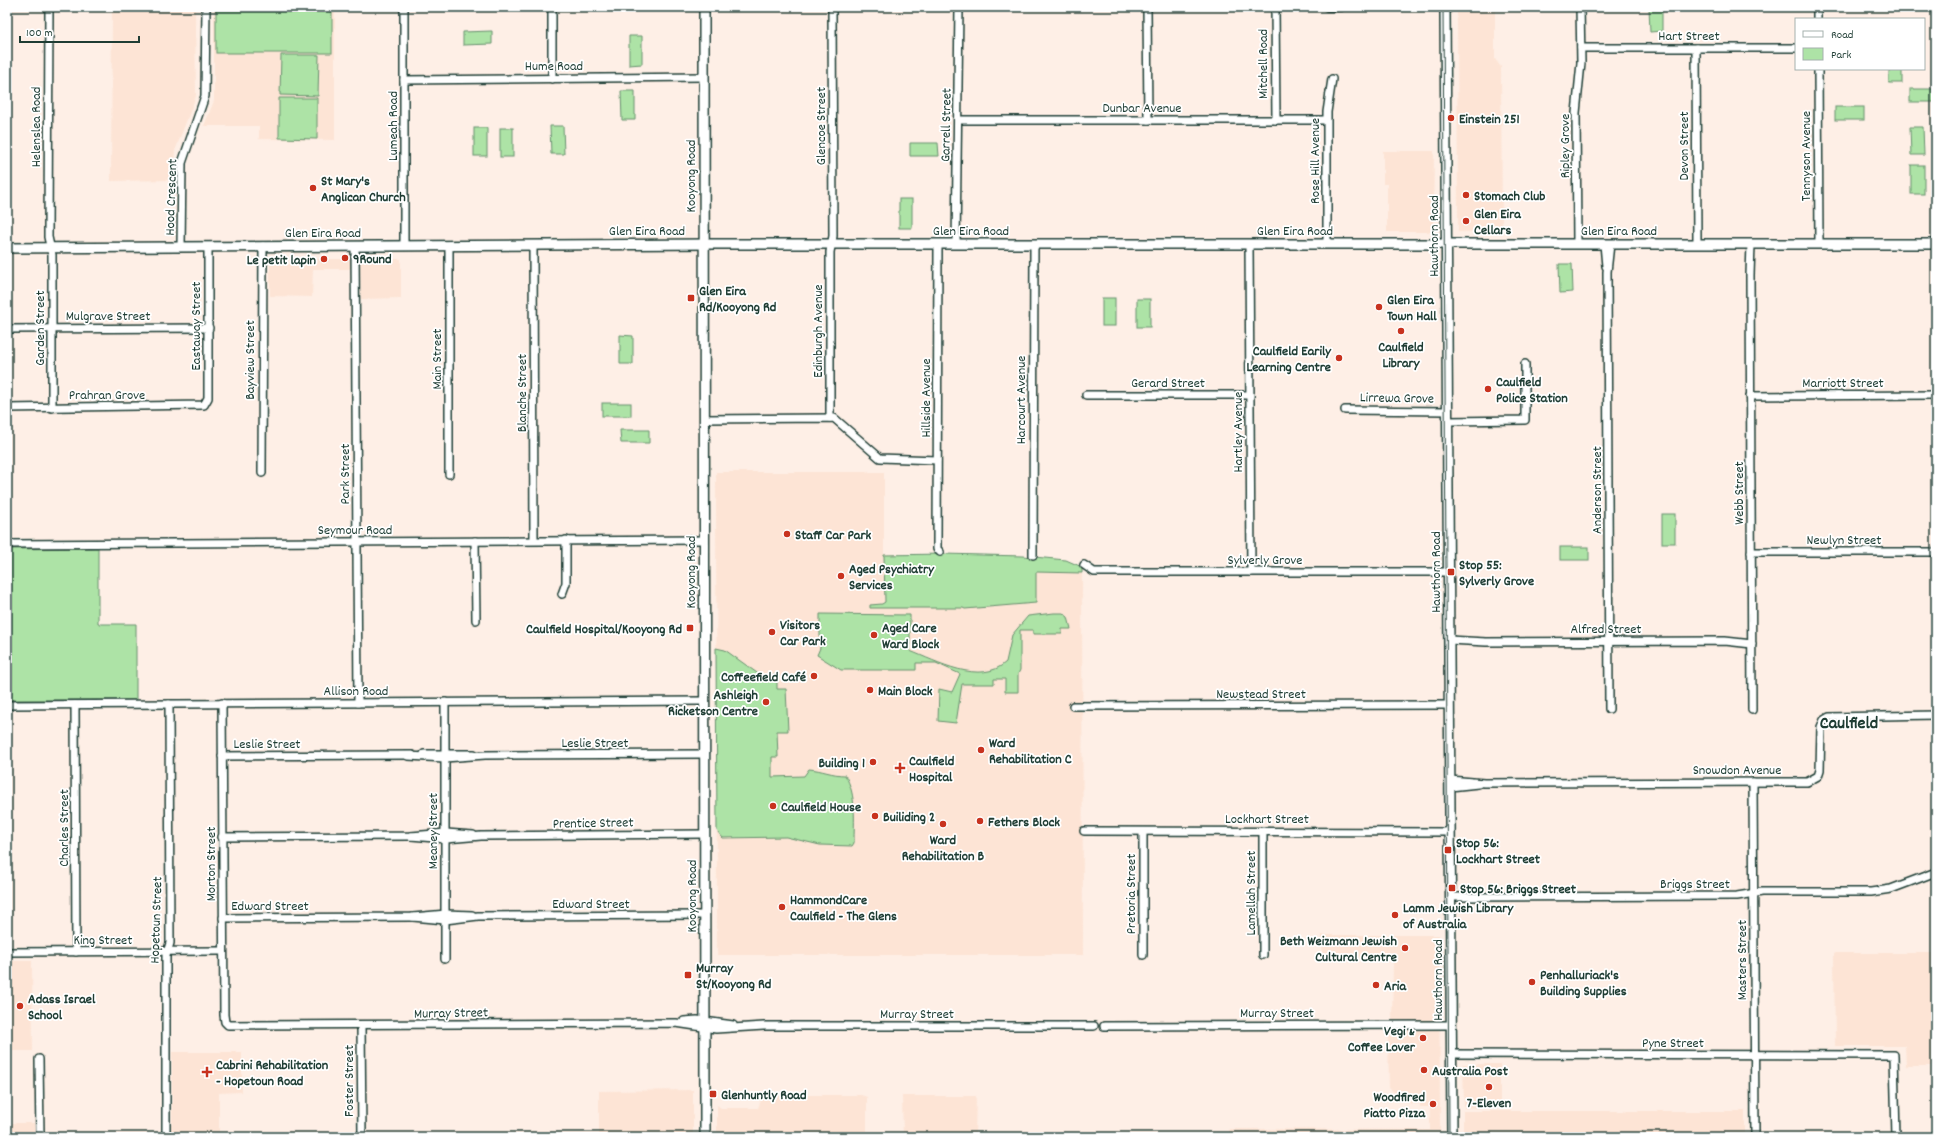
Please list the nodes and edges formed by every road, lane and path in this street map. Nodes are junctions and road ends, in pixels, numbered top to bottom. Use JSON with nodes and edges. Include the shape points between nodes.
{"nodes":[{"id":1,"x":49,"y":7,"type":"edge"},
{"id":2,"x":206,"y":7,"type":"edge"},
{"id":3,"x":404,"y":7,"type":"edge"},
{"id":4,"x":552,"y":7,"type":"edge"},
{"id":5,"x":704,"y":7,"type":"edge"},
{"id":6,"x":832,"y":7,"type":"edge"},
{"id":7,"x":959,"y":7,"type":"edge"},
{"id":8,"x":1147,"y":7,"type":"edge"},
{"id":9,"x":1275,"y":7,"type":"edge"},
{"id":10,"x":1327,"y":7,"type":"edge"},
{"id":11,"x":1341,"y":7,"type":"edge"},
{"id":12,"x":1445,"y":7,"type":"edge"},
{"id":13,"x":1580,"y":7,"type":"edge"},
{"id":14,"x":1817,"y":7,"type":"edge"},
{"id":15,"x":1818,"y":18,"type":"edge"},
{"id":16,"x":1581,"y":48,"type":"junction"},
{"id":17,"x":1696,"y":48,"type":"junction"},
{"id":18,"x":1795,"y":48,"type":"edge"},
{"id":19,"x":1818,"y":70,"type":"edge"},
{"id":20,"x":704,"y":77,"type":"junction"},
{"id":21,"x":552,"y":79,"type":"junction"},
{"id":22,"x":1332,"y":79,"type":"dead end"},
{"id":23,"x":404,"y":80,"type":"junction"},
{"id":24,"x":958,"y":120,"type":"junction"},
{"id":25,"x":1148,"y":120,"type":"junction"},
{"id":26,"x":1276,"y":120,"type":"junction"},
{"id":27,"x":1326,"y":120,"type":"junction"},
{"id":28,"x":704,"y":244,"type":"junction"},
{"id":29,"x":831,"y":244,"type":"junction"},
{"id":30,"x":938,"y":244,"type":"junction"},
{"id":31,"x":956,"y":244,"type":"junction"},
{"id":32,"x":1034,"y":244,"type":"junction"},
{"id":33,"x":1249,"y":244,"type":"junction"},
{"id":34,"x":1327,"y":244,"type":"junction"},
{"id":35,"x":1446,"y":244,"type":"junction"},
{"id":36,"x":1577,"y":244,"type":"junction"},
{"id":37,"x":1607,"y":244,"type":"junction"},
{"id":38,"x":1697,"y":244,"type":"junction"},
{"id":39,"x":1749,"y":244,"type":"junction"},
{"id":40,"x":1819,"y":244,"type":"junction"},
{"id":41,"x":1936,"y":244,"type":"edge"},
{"id":42,"x":404,"y":245,"type":"junction"},
{"id":43,"x":449,"y":245,"type":"junction"},
{"id":44,"x":533,"y":245,"type":"junction"},
{"id":45,"x":262,"y":246,"type":"junction"},
{"id":46,"x":356,"y":246,"type":"junction"},
{"id":47,"x":50,"y":247,"type":"junction"},
{"id":48,"x":181,"y":247,"type":"junction"},
{"id":49,"x":208,"y":247,"type":"junction"},
{"id":50,"x":7,"y":248,"type":"edge"},
{"id":51,"x":52,"y":328,"type":"junction"},
{"id":52,"x":209,"y":328,"type":"junction"},
{"id":53,"x":7,"y":329,"type":"edge"},
{"id":54,"x":1525,"y":364,"type":"dead end"},
{"id":55,"x":1086,"y":395,"type":"dead end"},
{"id":56,"x":1250,"y":395,"type":"junction"},
{"id":57,"x":1936,"y":395,"type":"edge"},
{"id":58,"x":1750,"y":396,"type":"junction"},
{"id":59,"x":206,"y":404,"type":"joint"},
{"id":60,"x":7,"y":408,"type":"edge"},
{"id":61,"x":52,"y":408,"type":"junction"},
{"id":62,"x":1345,"y":410,"type":"dead end"},
{"id":63,"x":1448,"y":411,"type":"junction"},
{"id":64,"x":830,"y":418,"type":"junction"},
{"id":65,"x":704,"y":419,"type":"junction"},
{"id":66,"x":1448,"y":421,"type":"junction"},
{"id":67,"x":937,"y":460,"type":"junction"},
{"id":68,"x":262,"y":473,"type":"dead end"},
{"id":69,"x":449,"y":474,"type":"dead end"},
{"id":70,"x":534,"y":540,"type":"junction"},
{"id":71,"x":566,"y":540,"type":"junction"},
{"id":72,"x":704,"y":540,"type":"junction"},
{"id":73,"x":475,"y":541,"type":"junction"},
{"id":74,"x":357,"y":542,"type":"junction"},
{"id":75,"x":7,"y":544,"type":"edge"},
{"id":76,"x":940,"y":552,"type":"dead end"},
{"id":77,"x":1751,"y":552,"type":"junction"},
{"id":78,"x":1936,"y":552,"type":"edge"},
{"id":79,"x":1033,"y":555,"type":"dead end"},
{"id":80,"x":1084,"y":565,"type":"dead end"},
{"id":81,"x":1250,"y":572,"type":"junction"},
{"id":82,"x":1448,"y":572,"type":"junction"},
{"id":83,"x":562,"y":594,"type":"dead end"},
{"id":84,"x":476,"y":620,"type":"dead end"},
{"id":85,"x":1752,"y":641,"type":"junction"},
{"id":86,"x":1449,"y":642,"type":"junction"},
{"id":87,"x":1609,"y":642,"type":"junction"},
{"id":88,"x":704,"y":701,"type":"junction"},
{"id":89,"x":445,"y":702,"type":"junction"},
{"id":90,"x":358,"y":703,"type":"junction"},
{"id":91,"x":75,"y":704,"type":"junction"},
{"id":92,"x":169,"y":704,"type":"junction"},
{"id":93,"x":222,"y":704,"type":"junction"},
{"id":94,"x":7,"y":705,"type":"edge"},
{"id":95,"x":1449,"y":705,"type":"junction"},
{"id":96,"x":1073,"y":706,"type":"dead end"},
{"id":97,"x":1610,"y":709,"type":"dead end"},
{"id":98,"x":1752,"y":710,"type":"dead end"},
{"id":99,"x":1936,"y":715,"type":"edge"},
{"id":100,"x":704,"y":754,"type":"junction"},
{"id":101,"x":445,"y":755,"type":"junction"},
{"id":102,"x":222,"y":756,"type":"junction"},
{"id":103,"x":1753,"y":782,"type":"junction"},
{"id":104,"x":1450,"y":784,"type":"junction"},
{"id":105,"x":1084,"y":831,"type":"dead end"},
{"id":106,"x":1143,"y":832,"type":"junction"},
{"id":107,"x":1263,"y":832,"type":"junction"},
{"id":108,"x":1450,"y":832,"type":"junction"},
{"id":109,"x":705,"y":834,"type":"junction"},
{"id":110,"x":446,"y":836,"type":"junction"},
{"id":111,"x":222,"y":837,"type":"junction"},
{"id":112,"x":1936,"y":872,"type":"edge"},
{"id":113,"x":1754,"y":894,"type":"junction"},
{"id":114,"x":1450,"y":896,"type":"junction"},
{"id":115,"x":705,"y":915,"type":"junction"},
{"id":116,"x":446,"y":917,"type":"junction"},
{"id":117,"x":223,"y":918,"type":"junction"},
{"id":118,"x":168,"y":951,"type":"junction"},
{"id":119,"x":223,"y":951,"type":"junction"},
{"id":120,"x":7,"y":952,"type":"edge"},
{"id":121,"x":76,"y":952,"type":"junction"},
{"id":122,"x":1263,"y":955,"type":"dead end"},
{"id":123,"x":1143,"y":956,"type":"dead end"},
{"id":124,"x":445,"y":959,"type":"dead end"},
{"id":125,"x":226,"y":1024,"type":"joint"},
{"id":126,"x":705,"y":1024,"type":"junction"},
{"id":127,"x":361,"y":1025,"type":"junction"},
{"id":128,"x":1451,"y":1025,"type":"junction"},
{"id":129,"x":1094,"y":1026,"type":"dead end"},
{"id":130,"x":1104,"y":1026,"type":"dead end"},
{"id":131,"x":1451,"y":1054,"type":"junction"},
{"id":132,"x":1755,"y":1055,"type":"junction"},
{"id":133,"x":39,"y":1059,"type":"dead end"},
{"id":134,"x":1896,"y":1136,"type":"edge"},
{"id":135,"x":40,"y":1137,"type":"edge"},
{"id":136,"x":166,"y":1137,"type":"edge"},
{"id":137,"x":362,"y":1137,"type":"edge"},
{"id":138,"x":705,"y":1137,"type":"edge"},
{"id":139,"x":1452,"y":1137,"type":"edge"},
{"id":140,"x":1755,"y":1137,"type":"edge"}],
"edges":[{"from":1,"to":47,"type":"street","name":"Helenslea Road"},
{"from":2,"to":48,"type":"street","name":"Hood Crescent","via":[[205,96],[182,163]]},
{"from":3,"to":23,"type":"street","name":"Lumeah Road"},
{"from":4,"to":21,"type":"street"},
{"from":5,"to":20,"type":"main road","name":"Kooyong Road"},
{"from":6,"to":29,"type":"street","name":"Glencoe Street"},
{"from":7,"to":24,"type":"street","name":"Garrell Street"},
{"from":8,"to":25,"type":"street"},
{"from":9,"to":26,"type":"street","name":"Mitchell Road"},
{"from":10,"to":11,"type":"street"},
{"from":12,"to":35,"type":"main road","name":"Hawthorn Road"},
{"from":13,"to":16,"type":"street","name":"Ripley Grove"},
{"from":14,"to":15,"type":"street"},
{"from":16,"to":17,"type":"street","name":"Hart Street"},
{"from":16,"to":36,"type":"street","name":"Ripley Grove","via":[[1576,113]]},
{"from":17,"to":18,"type":"street","name":"Hart Street"},
{"from":17,"to":38,"type":"street","name":"Devon Street"},
{"from":19,"to":40,"type":"street","name":"Tennyson Avenue"},
{"from":20,"to":21,"type":"street","name":"Hume Road"},
{"from":20,"to":28,"type":"main road","name":"Kooyong Road"},
{"from":21,"to":23,"type":"street","name":"Hume Road"},
{"from":22,"to":27,"type":"street","name":"Rose Hill Avenue"},
{"from":23,"to":42,"type":"street","name":"Lumeah Road"},
{"from":24,"to":25,"type":"street","name":"Dunbar Avenue"},
{"from":24,"to":31,"type":"street","name":"Garrell Street"},
{"from":25,"to":26,"type":"street","name":"Dunbar Avenue"},
{"from":26,"to":27,"type":"street","name":"Dunbar Avenue"},
{"from":27,"to":34,"type":"street","name":"Rose Hill Avenue"},
{"from":28,"to":29,"type":"main road","name":"Glen Eira Road"},
{"from":28,"to":44,"type":"main road","name":"Glen Eira Road"},
{"from":28,"to":65,"type":"main road","name":"Kooyong Road"},
{"from":29,"to":30,"type":"main road","name":"Glen Eira Road"},
{"from":29,"to":64,"type":"street","name":"Edinburgh Avenue"},
{"from":30,"to":31,"type":"main road","name":"Glen Eira Road"},
{"from":30,"to":67,"type":"street","name":"Hillside Avenue"},
{"from":31,"to":32,"type":"main road","name":"Glen Eira Road"},
{"from":32,"to":33,"type":"main road","name":"Glen Eira Road"},
{"from":32,"to":79,"type":"street","name":"Harcourt Avenue"},
{"from":33,"to":34,"type":"main road","name":"Glen Eira Road"},
{"from":33,"to":56,"type":"street","name":"Hartley Avenue"},
{"from":34,"to":35,"type":"main road","name":"Glen Eira Road"},
{"from":35,"to":36,"type":"main road","name":"Glen Eira Road"},
{"from":35,"to":63,"type":"main road","name":"Hawthorn Road"},
{"from":36,"to":37,"type":"main road","name":"Glen Eira Road"},
{"from":37,"to":38,"type":"main road","name":"Glen Eira Road"},
{"from":37,"to":87,"type":"street","name":"Anderson Street"},
{"from":38,"to":39,"type":"main road","name":"Glen Eira Road"},
{"from":39,"to":40,"type":"main road","name":"Glen Eira Road"},
{"from":39,"to":58,"type":"street","name":"Webb Street"},
{"from":40,"to":41,"type":"main road","name":"Glen Eira Road"},
{"from":42,"to":43,"type":"main road","name":"Glen Eira Road"},
{"from":42,"to":46,"type":"main road","name":"Glen Eira Road"},
{"from":43,"to":44,"type":"main road","name":"Glen Eira Road"},
{"from":43,"to":69,"type":"street","name":"Main Street"},
{"from":44,"to":70,"type":"street","name":"Blanche Street"},
{"from":45,"to":46,"type":"main road","name":"Glen Eira Road"},
{"from":45,"to":49,"type":"main road","name":"Glen Eira Road"},
{"from":45,"to":68,"type":"street","name":"Bayview Street"},
{"from":46,"to":74,"type":"street","name":"Park Street"},
{"from":47,"to":48,"type":"main road","name":"Glen Eira Road"},
{"from":47,"to":50,"type":"main road","name":"Glen Eira Road"},
{"from":47,"to":51,"type":"street","name":"Garden Street"},
{"from":48,"to":49,"type":"main road","name":"Glen Eira Road"},
{"from":49,"to":52,"type":"street","name":"Eastaway Street"},
{"from":51,"to":52,"type":"street","name":"Mulgrave Street"},
{"from":51,"to":53,"type":"street","name":"Mulgrave Street"},
{"from":51,"to":61,"type":"street","name":"Garden Street"},
{"from":52,"to":59,"type":"street","name":"Eastaway Street"},
{"from":54,"to":66,"type":"street","via":[[1526,420]]},
{"from":55,"to":56,"type":"street","name":"Gerard Street"},
{"from":56,"to":81,"type":"street","name":"Hartley Avenue"},
{"from":57,"to":58,"type":"street","name":"Marriott Street"},
{"from":58,"to":77,"type":"street","name":"Webb Street"},
{"from":59,"to":61,"type":"street","name":"Prahran Grove","via":[[199,407]]},
{"from":60,"to":61,"type":"street","name":"Prahran Grove"},
{"from":62,"to":63,"type":"street","name":"Lirrewa Grove"},
{"from":63,"to":66,"type":"main road","name":"Hawthorn Road"},
{"from":64,"to":65,"type":"street"},
{"from":64,"to":67,"type":"street","via":[[843,424],[880,458]]},
{"from":65,"to":72,"type":"main road","name":"Kooyong Road"},
{"from":66,"to":82,"type":"main road","name":"Hawthorn Road"},
{"from":67,"to":76,"type":"street","name":"Hillside Avenue","via":[[937,549]]},
{"from":70,"to":71,"type":"street","name":"Seymour Road"},
{"from":70,"to":73,"type":"street","name":"Seymour Road"},
{"from":71,"to":72,"type":"street","name":"Seymour Road"},
{"from":71,"to":83,"type":"street","via":[[566,582]]},
{"from":72,"to":88,"type":"main road","name":"Kooyong Road"},
{"from":73,"to":74,"type":"street","name":"Seymour Road"},
{"from":73,"to":84,"type":"street"},
{"from":74,"to":75,"type":"street","name":"Seymour Road"},
{"from":74,"to":90,"type":"street","name":"Park Street"},
{"from":77,"to":78,"type":"street","name":"Newlyn Street"},
{"from":77,"to":85,"type":"street","name":"Webb Street"},
{"from":80,"to":81,"type":"street","name":"Sylverly Grove","via":[[1094,572]]},
{"from":81,"to":82,"type":"street","name":"Sylverly Grove"},
{"from":82,"to":86,"type":"main road","name":"Hawthorn Road"},
{"from":85,"to":87,"type":"street","name":"Alfred Street"},
{"from":85,"to":98,"type":"street","name":"Webb Street"},
{"from":86,"to":87,"type":"street","name":"Alfred Street"},
{"from":86,"to":95,"type":"main road","name":"Hawthorn Road"},
{"from":87,"to":97,"type":"street","name":"Anderson Street"},
{"from":88,"to":89,"type":"street","name":"Allison Road"},
{"from":88,"to":100,"type":"main road","name":"Kooyong Road"},
{"from":89,"to":90,"type":"street","name":"Allison Road"},
{"from":89,"to":101,"type":"street","name":"Meaney Street"},
{"from":90,"to":93,"type":"street","name":"Allison Road"},
{"from":91,"to":92,"type":"street","name":"Allison Road"},
{"from":91,"to":94,"type":"street","name":"Allison Road"},
{"from":91,"to":121,"type":"street","name":"Charles Street"},
{"from":92,"to":93,"type":"street","name":"Allison Road"},
{"from":92,"to":118,"type":"street","name":"Hopetoun Street"},
{"from":93,"to":102,"type":"street","name":"Morton Street"},
{"from":95,"to":96,"type":"street","name":"Newstead Street"},
{"from":95,"to":104,"type":"main road","name":"Hawthorn Road"},
{"from":99,"to":103,"type":"street","name":"Snowdon Avenue","via":[[1829,717],[1824,720],[1821,727],[1818,776],[1807,782]]},
{"from":100,"to":101,"type":"street","name":"Leslie Street"},
{"from":100,"to":109,"type":"main road","name":"Kooyong Road"},
{"from":101,"to":102,"type":"street","name":"Leslie Street"},
{"from":101,"to":110,"type":"street","name":"Meaney Street"},
{"from":102,"to":111,"type":"street","name":"Morton Street"},
{"from":103,"to":104,"type":"street","name":"Snowdon Avenue","via":[[1484,783],[1470,786]]},
{"from":103,"to":113,"type":"street","name":"Masters Street"},
{"from":104,"to":108,"type":"main road","name":"Hawthorn Road"},
{"from":105,"to":106,"type":"street","name":"Lockhart Street"},
{"from":106,"to":107,"type":"street","name":"Lockhart Street"},
{"from":106,"to":123,"type":"street","name":"Pretoria Street"},
{"from":107,"to":108,"type":"street","name":"Lockhart Street"},
{"from":107,"to":122,"type":"street","name":"Lamellah Street"},
{"from":108,"to":114,"type":"main road","name":"Hawthorn Road"},
{"from":109,"to":110,"type":"street","name":"Prentice Street"},
{"from":109,"to":115,"type":"main road","name":"Kooyong Road"},
{"from":110,"to":111,"type":"street","name":"Prentice Street"},
{"from":110,"to":116,"type":"street","name":"Meaney Street"},
{"from":111,"to":117,"type":"street","name":"Morton Street"},
{"from":112,"to":113,"type":"street","name":"Briggs Street","via":[[1891,889],[1871,892]]},
{"from":113,"to":114,"type":"street","name":"Briggs Street"},
{"from":113,"to":132,"type":"street","name":"Masters Street"},
{"from":114,"to":128,"type":"main road","name":"Hawthorn Road"},
{"from":115,"to":116,"type":"street","name":"Edward Street","via":[[467,914]]},
{"from":115,"to":126,"type":"main road","name":"Kooyong Road"},
{"from":116,"to":117,"type":"street","name":"Edward Street"},
{"from":116,"to":124,"type":"street","name":"Meaney Street"},
{"from":117,"to":119,"type":"street","name":"Morton Street"},
{"from":118,"to":119,"type":"street","name":"King Street"},
{"from":118,"to":121,"type":"street","name":"King Street"},
{"from":118,"to":136,"type":"street","name":"Hopetoun Street"},
{"from":119,"to":125,"type":"street","name":"Morton Street"},
{"from":120,"to":121,"type":"street","name":"King Street"},
{"from":125,"to":127,"type":"street","name":"Murray Street"},
{"from":126,"to":127,"type":"street","name":"Murray Street","via":[[689,1020],[676,1023]]},
{"from":126,"to":129,"type":"street","name":"Murray Street"},
{"from":126,"to":138,"type":"main road","name":"Kooyong Road"},
{"from":127,"to":137,"type":"street","name":"Foster Street"},
{"from":128,"to":130,"type":"street","name":"Murray Street"},
{"from":128,"to":131,"type":"main road","name":"Hawthorn Road"},
{"from":131,"to":132,"type":"street","name":"Pyne Street"},
{"from":131,"to":139,"type":"main road","name":"Hawthorn Road"},
{"from":132,"to":134,"type":"street","name":"Pyne Street","via":[[1894,1055]]},
{"from":132,"to":140,"type":"street","name":"Masters Street"},
{"from":133,"to":135,"type":"street"}]}
